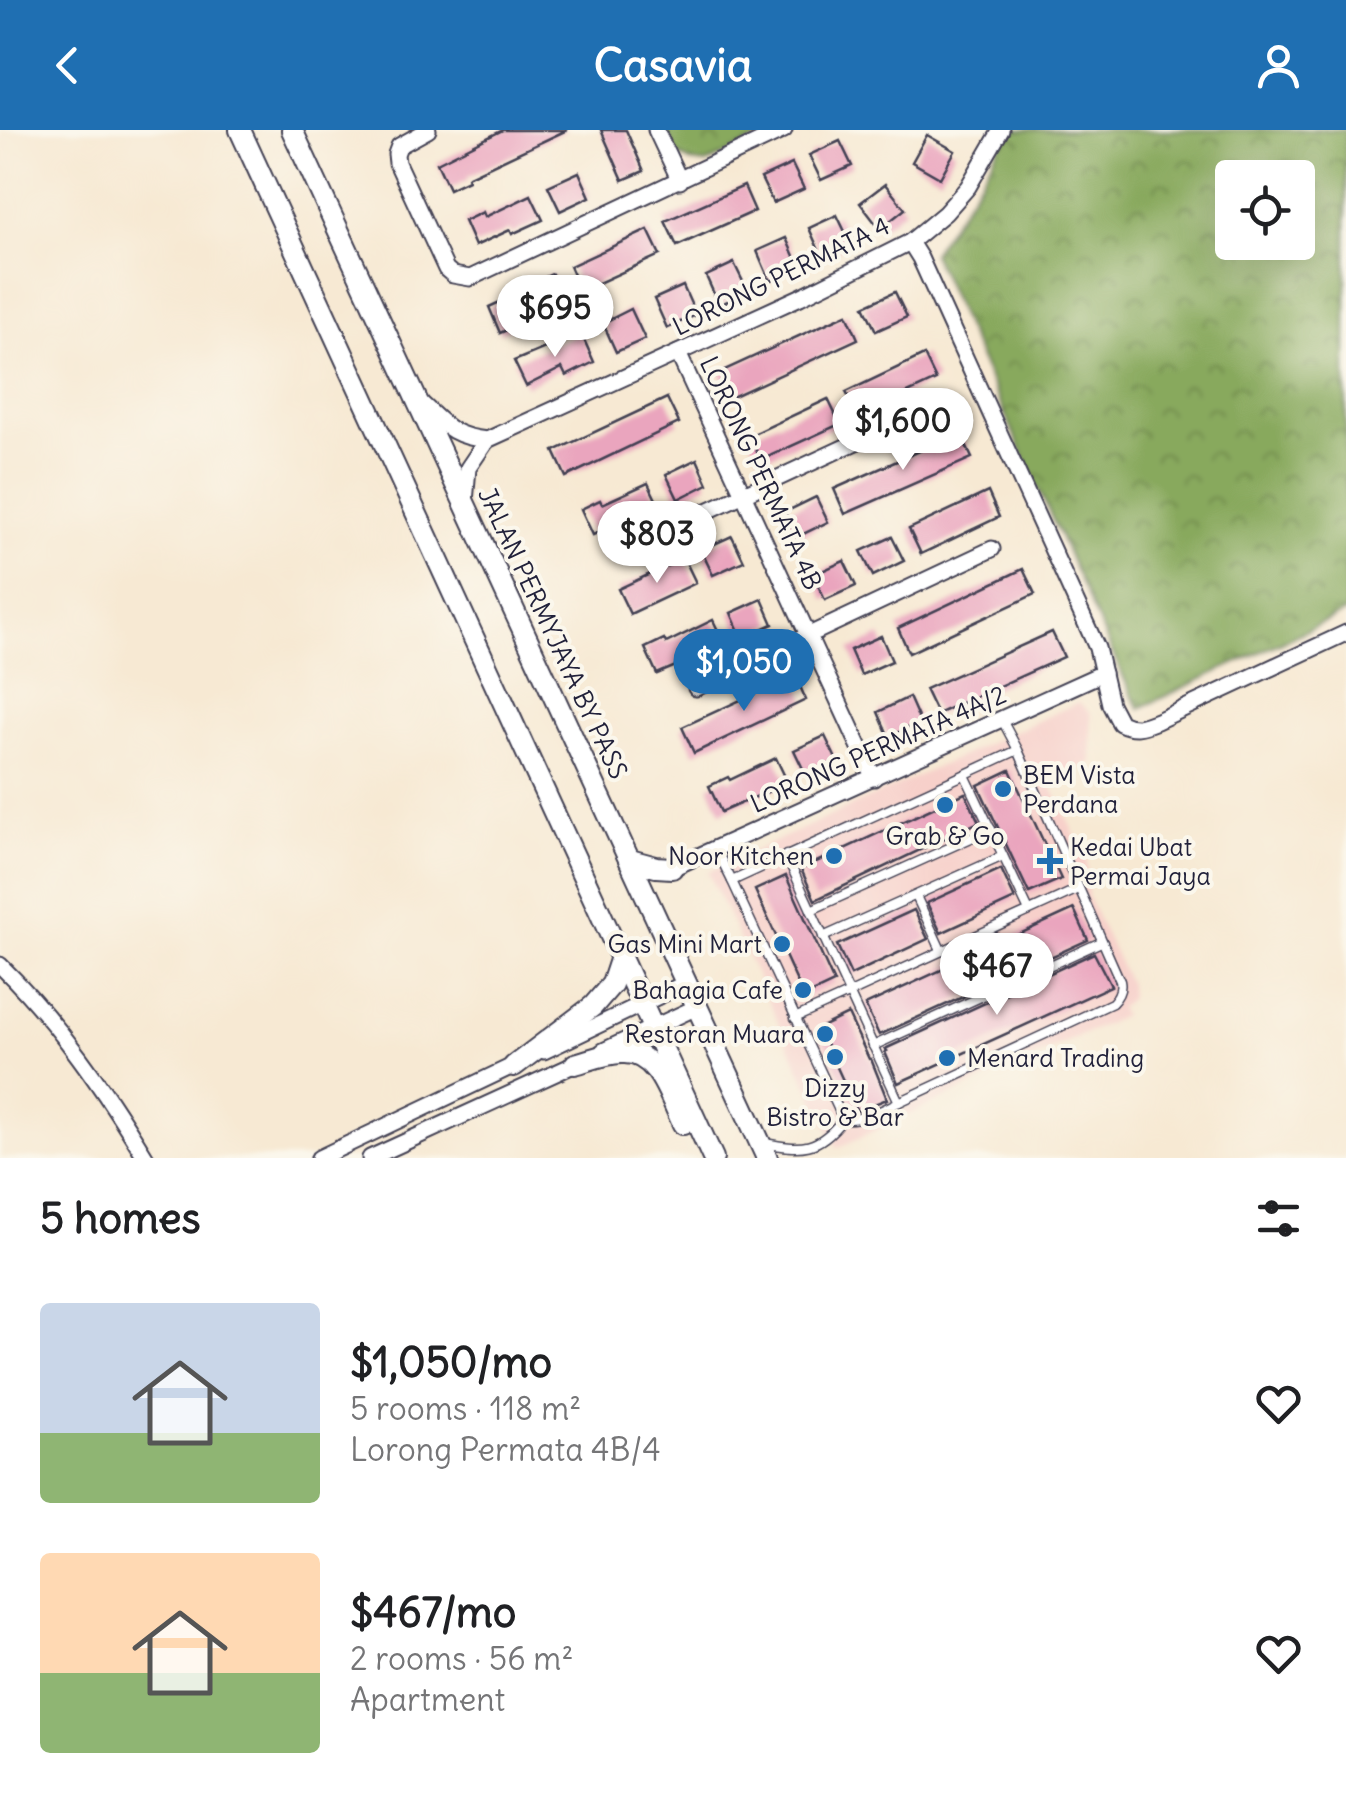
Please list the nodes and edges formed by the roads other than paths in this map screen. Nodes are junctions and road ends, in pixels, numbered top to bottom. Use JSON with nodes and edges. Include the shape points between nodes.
{"nodes":[{"id":1,"x":240,"y":130,"type":"edge"},
{"id":2,"x":292,"y":130,"type":"edge"},
{"id":3,"x":428,"y":130,"type":"edge"},
{"id":4,"x":656,"y":130,"type":"edge"},
{"id":5,"x":784,"y":130,"type":"edge"},
{"id":6,"x":1000,"y":130,"type":"edge"},
{"id":7,"x":680,"y":181,"type":"junction"},
{"id":8,"x":910,"y":242,"type":"junction"},
{"id":9,"x":678,"y":353,"type":"junction"},
{"id":10,"x":417,"y":399,"type":"junction"},
{"id":11,"x":927,"y":409,"type":"dead end"},
{"id":12,"x":487,"y":440,"type":"junction"},
{"id":13,"x":744,"y":494,"type":"junction"},
{"id":14,"x":465,"y":502,"type":"junction"},
{"id":15,"x":632,"y":546,"type":"dead end"},
{"id":16,"x":992,"y":549,"type":"dead end"},
{"id":17,"x":1346,"y":633,"type":"edge"},
{"id":18,"x":809,"y":635,"type":"junction"},
{"id":19,"x":1103,"y":673,"type":"junction"},
{"id":20,"x":696,"y":688,"type":"dead end"},
{"id":21,"x":1002,"y":720,"type":"junction"},
{"id":22,"x":1018,"y":750,"type":"junction"},
{"id":23,"x":965,"y":775,"type":"junction"},
{"id":24,"x":874,"y":778,"type":"junction"},
{"id":25,"x":990,"y":829,"type":"junction"},
{"id":26,"x":716,"y":849,"type":"junction"},
{"id":27,"x":786,"y":855,"type":"junction"},
{"id":28,"x":1003,"y":856,"type":"junction"},
{"id":29,"x":630,"y":860,"type":"junction"},
{"id":30,"x":672,"y":868,"type":"joint"},
{"id":31,"x":732,"y":880,"type":"junction"},
{"id":32,"x":1078,"y":889,"type":"junction"},
{"id":33,"x":916,"y":896,"type":"junction"},
{"id":34,"x":811,"y":910,"type":"junction"},
{"id":35,"x":1029,"y":911,"type":"junction"},
{"id":36,"x":823,"y":937,"type":"junction"},
{"id":37,"x":1102,"y":942,"type":"junction"},
{"id":38,"x":941,"y":950,"type":"junction"},
{"id":39,"x":621,"y":957,"type":"junction"},
{"id":40,"x":0,"y":965,"type":"edge"},
{"id":41,"x":688,"y":982,"type":"junction"},
{"id":42,"x":849,"y":992,"type":"junction"},
{"id":43,"x":642,"y":1003,"type":"junction"},
{"id":44,"x":698,"y":1006,"type":"junction"},
{"id":45,"x":794,"y":1018,"type":"junction"},
{"id":46,"x":653,"y":1026,"type":"junction"},
{"id":47,"x":874,"y":1046,"type":"junction"},
{"id":48,"x":575,"y":1064,"type":"junction"},
{"id":49,"x":514,"y":1066,"type":"junction"},
{"id":50,"x":900,"y":1102,"type":"junction"},
{"id":51,"x":843,"y":1120,"type":"junction"},
{"id":52,"x":763,"y":1150,"type":"edge"},
{"id":53,"x":146,"y":1158,"type":"edge"},
{"id":54,"x":319,"y":1158,"type":"edge"},
{"id":55,"x":370,"y":1158,"type":"edge"},
{"id":56,"x":698,"y":1158,"type":"edge"},
{"id":57,"x":712,"y":1158,"type":"edge"}],
"edges":[{"from":1,"to":39,"type":"main road"},
{"from":2,"to":10,"type":"main road","name":"JALAN PERMYJAYA BY PASS"},
{"from":3,"to":7,"type":"street","via":[[399,146],[397,163],[446,269],[460,278]]},
{"from":4,"to":7,"type":"street"},
{"from":5,"to":7,"type":"street"},
{"from":6,"to":8,"type":"street","name":"LORONG PERMATA 4","via":[[968,187]]},
{"from":8,"to":9,"type":"street","name":"LORONG PERMATA 4"},
{"from":8,"to":19,"type":"street","via":[[1070,584]]},
{"from":9,"to":12,"type":"street","name":"LORONG PERMATA 4"},
{"from":9,"to":13,"type":"street","name":"LORONG PERMATA 4B"},
{"from":10,"to":12,"type":"street","via":[[454,433]]},
{"from":10,"to":14,"type":"main road","name":"JALAN PERMYJAYA BY PASS"},
{"from":11,"to":13,"type":"street"},
{"from":12,"to":14,"type":"street","via":[[468,468]]},
{"from":13,"to":15,"type":"street"},
{"from":13,"to":18,"type":"street","name":"LORONG PERMATA 4B"},
{"from":14,"to":29,"type":"main road","name":"JALAN PERMYJAYA BY PASS"},
{"from":16,"to":18,"type":"street"},
{"from":17,"to":19,"type":"street","via":[[1139,728],[1115,717]]},
{"from":18,"to":20,"type":"street"},
{"from":18,"to":24,"type":"street","name":"LORONG PERMATA 4B"},
{"from":19,"to":21,"type":"street","name":"LORONG PERMATA 4A/2"},
{"from":21,"to":22,"type":"lane"},
{"from":21,"to":24,"type":"street","name":"LORONG PERMATA 4A/2"},
{"from":22,"to":23,"type":"lane"},
{"from":22,"to":32,"type":"lane"},
{"from":23,"to":25,"type":"lane"},
{"from":23,"to":27,"type":"lane"},
{"from":24,"to":26,"type":"street","name":"LORONG PERMATA 4A/2"},
{"from":25,"to":28,"type":"lane"},
{"from":25,"to":34,"type":"lane"},
{"from":26,"to":30,"type":"street","name":"LORONG PERMATA 4A/2"},
{"from":26,"to":31,"type":"lane"},
{"from":27,"to":31,"type":"lane"},
{"from":27,"to":34,"type":"lane"},
{"from":28,"to":33,"type":"lane"},
{"from":28,"to":35,"type":"lane"},
{"from":29,"to":30,"type":"main road"},
{"from":29,"to":41,"type":"main road","name":"JALAN PERMYJAYA BY PASS"},
{"from":31,"to":45,"type":"lane"},
{"from":32,"to":35,"type":"lane"},
{"from":32,"to":37,"type":"lane"},
{"from":33,"to":36,"type":"lane"},
{"from":33,"to":38,"type":"lane"},
{"from":34,"to":36,"type":"lane"},
{"from":35,"to":38,"type":"lane"},
{"from":36,"to":42,"type":"lane"},
{"from":37,"to":47,"type":"lane"},
{"from":37,"to":50,"type":"lane","via":[[1121,986],[1112,1003]]},
{"from":38,"to":42,"type":"lane"},
{"from":39,"to":43,"type":"main road"},
{"from":39,"to":49,"type":"main road","via":[[612,984],[593,1006]]},
{"from":40,"to":53,"type":"street","via":[[70,1044]]},
{"from":41,"to":43,"type":"street"},
{"from":41,"to":44,"type":"main road","name":"JALAN PERMYJAYA BY PASS"},
{"from":42,"to":45,"type":"lane"},
{"from":42,"to":47,"type":"lane"},
{"from":43,"to":46,"type":"main road"},
{"from":43,"to":49,"type":"street"},
{"from":44,"to":46,"type":"street"},
{"from":44,"to":52,"type":"main road","name":"JALAN PERMYJAYA BY PASS"},
{"from":45,"to":51,"type":"lane"},
{"from":46,"to":48,"type":"street"},
{"from":46,"to":57,"type":"main road"},
{"from":47,"to":50,"type":"lane"},
{"from":48,"to":55,"type":"street"},
{"from":48,"to":56,"type":"main road","via":[[620,1052],[651,1062]]},
{"from":49,"to":54,"type":"street"},
{"from":50,"to":51,"type":"lane"},
{"from":51,"to":52,"type":"lane","via":[[829,1138],[808,1147]]}]}
